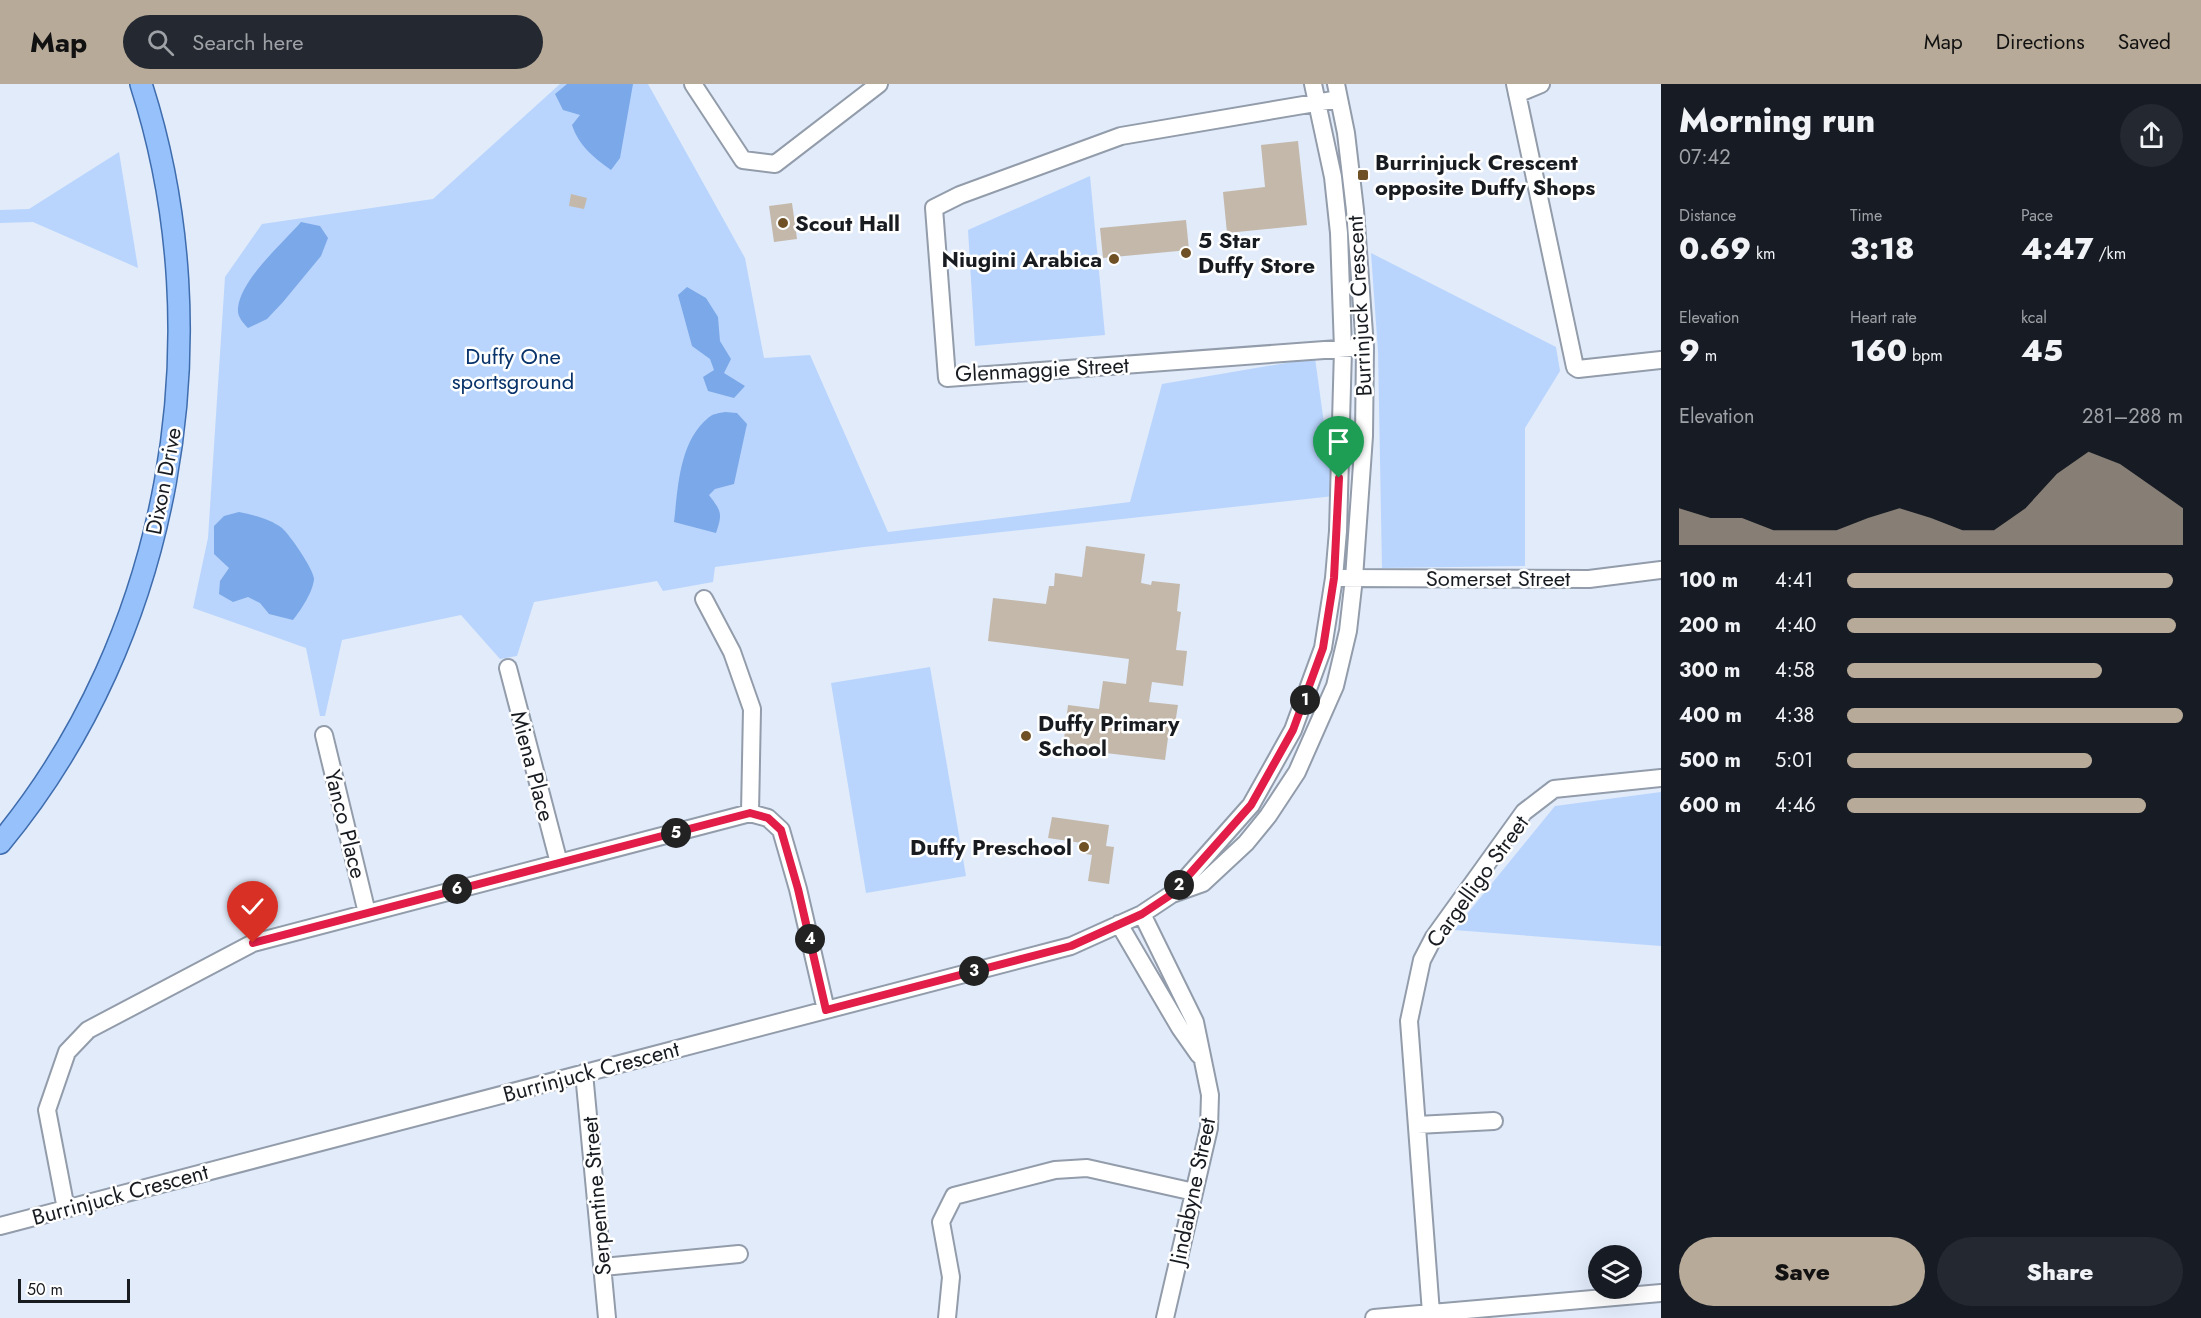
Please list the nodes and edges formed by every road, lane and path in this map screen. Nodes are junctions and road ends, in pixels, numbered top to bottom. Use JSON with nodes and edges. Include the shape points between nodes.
{"nodes":[{"id":1,"x":141,"y":84,"type":"edge"},
{"id":2,"x":693,"y":84,"type":"edge"},
{"id":3,"x":879,"y":84,"type":"edge"},
{"id":4,"x":1313,"y":84,"type":"edge"},
{"id":5,"x":1541,"y":84,"type":"edge"},
{"id":6,"x":1516,"y":89,"type":"edge"},
{"id":7,"x":1337,"y":92,"type":"edge"},
{"id":8,"x":1317,"y":102,"type":"junction"},
{"id":9,"x":1365,"y":347,"type":"junction"},
{"id":10,"x":1343,"y":349,"type":"junction"},
{"id":11,"x":1661,"y":360,"type":"edge"},
{"id":12,"x":1661,"y":570,"type":"edge"},
{"id":13,"x":1334,"y":578,"type":"junction"},
{"id":14,"x":1354,"y":578,"type":"junction"},
{"id":15,"x":705,"y":599,"type":"dead end"},
{"id":16,"x":508,"y":668,"type":"dead end"},
{"id":17,"x":324,"y":735,"type":"dead end"},
{"id":18,"x":1661,"y":778,"type":"edge"},
{"id":19,"x":750,"y":813,"type":"junction"},
{"id":20,"x":4,"y":836,"type":"edge"},
{"id":21,"x":559,"y":863,"type":"junction"},
{"id":22,"x":1172,"y":894,"type":"junction"},
{"id":23,"x":367,"y":913,"type":"junction"},
{"id":24,"x":1142,"y":914,"type":"junction"},
{"id":25,"x":1119,"y":924,"type":"junction"},
{"id":26,"x":826,"y":1010,"type":"junction"},
{"id":27,"x":1205,"y":1063,"type":"junction"},
{"id":28,"x":584,"y":1073,"type":"junction"},
{"id":29,"x":1494,"y":1122,"type":"dead end"},
{"id":30,"x":1417,"y":1125,"type":"junction"},
{"id":31,"x":1194,"y":1192,"type":"junction"},
{"id":32,"x":66,"y":1209,"type":"junction"},
{"id":33,"x":0,"y":1226,"type":"edge"},
{"id":34,"x":740,"y":1254,"type":"dead end"},
{"id":35,"x":603,"y":1267,"type":"junction"},
{"id":36,"x":1661,"y":1293,"type":"edge"},
{"id":37,"x":1431,"y":1313,"type":"junction"},
{"id":38,"x":608,"y":1318,"type":"edge"},
{"id":39,"x":947,"y":1318,"type":"edge"},
{"id":40,"x":1165,"y":1318,"type":"edge"},
{"id":41,"x":1374,"y":1318,"type":"edge"}],
"edges":[{"from":1,"to":20,"type":"main road","name":"Dixon Drive","via":[[169,194],[174,252],[179,348],[170,453],[148,555],[117,645],[55,767]]},
{"from":2,"to":3,"type":"street","via":[[743,160],[775,164]]},
{"from":4,"to":8,"type":"street","name":"Burrinjuck Crescent"},
{"from":5,"to":6,"type":"street"},
{"from":6,"to":11,"type":"street","via":[[1575,367]]},
{"from":7,"to":8,"type":"street","name":"Glenmaggie Street"},
{"from":7,"to":9,"type":"street","name":"Burrinjuck Crescent","via":[[1355,210]]},
{"from":8,"to":10,"type":"street","name":"Burrinjuck Crescent","via":[[1333,177],[1339,233]]},
{"from":8,"to":10,"type":"street","name":"Glenmaggie Street","via":[[1121,136],[934,208],[947,378]]},
{"from":9,"to":10,"type":"street","name":"Glenmaggie Street"},
{"from":9,"to":14,"type":"street","name":"Burrinjuck Crescent","via":[[1364,436]]},
{"from":10,"to":13,"type":"street","name":"Burrinjuck Crescent"},
{"from":12,"to":14,"type":"street","name":"Somerset Street","via":[[1589,579]]},
{"from":13,"to":14,"type":"street","name":"Somerset Street"},
{"from":13,"to":22,"type":"street","name":"Burrinjuck Crescent","via":[[1323,648],[1293,730],[1251,805]]},
{"from":14,"to":22,"type":"street","name":"Burrinjuck Crescent","via":[[1348,631],[1335,686],[1297,772],[1246,843],[1203,883]]},
{"from":15,"to":19,"type":"street","via":[[732,652],[752,709]]},
{"from":16,"to":21,"type":"street","name":"Miena Place"},
{"from":17,"to":23,"type":"street","name":"Yanco Place"},
{"from":18,"to":30,"type":"street","name":"Cargelligo Street","via":[[1554,789],[1524,812],[1434,937],[1422,960],[1409,1021]]},
{"from":19,"to":21,"type":"street"},
{"from":19,"to":26,"type":"street","via":[[768,818],[781,830]]},
{"from":21,"to":23,"type":"street"},
{"from":22,"to":24,"type":"street","name":"Burrinjuck Crescent"},
{"from":23,"to":32,"type":"street","via":[[253,943],[88,1030],[67,1052],[47,1110]]},
{"from":24,"to":25,"type":"street","name":"Burrinjuck Crescent"},
{"from":24,"to":27,"type":"street","name":"Jindabyne Street","via":[[1195,1022]]},
{"from":25,"to":26,"type":"street","name":"Burrinjuck Crescent","via":[[1071,946]]},
{"from":25,"to":27,"type":"street","name":"Jindabyne Street"},
{"from":26,"to":28,"type":"street","name":"Burrinjuck Crescent"},
{"from":27,"to":31,"type":"street","name":"Jindabyne Street","via":[[1210,1095],[1209,1128]]},
{"from":28,"to":32,"type":"street","name":"Burrinjuck Crescent"},
{"from":28,"to":35,"type":"street","name":"Serpentine Street"},
{"from":29,"to":30,"type":"street"},
{"from":30,"to":37,"type":"street","name":"Cargelligo Street"},
{"from":31,"to":39,"type":"street","via":[[1087,1168],[1055,1170],[954,1196],[941,1222],[951,1277]]},
{"from":31,"to":40,"type":"street","name":"Jindabyne Street"},
{"from":32,"to":33,"type":"street","name":"Burrinjuck Crescent"},
{"from":34,"to":35,"type":"street"},
{"from":35,"to":38,"type":"street","name":"Serpentine Street"},
{"from":36,"to":37,"type":"street"},
{"from":37,"to":41,"type":"street"}]}
